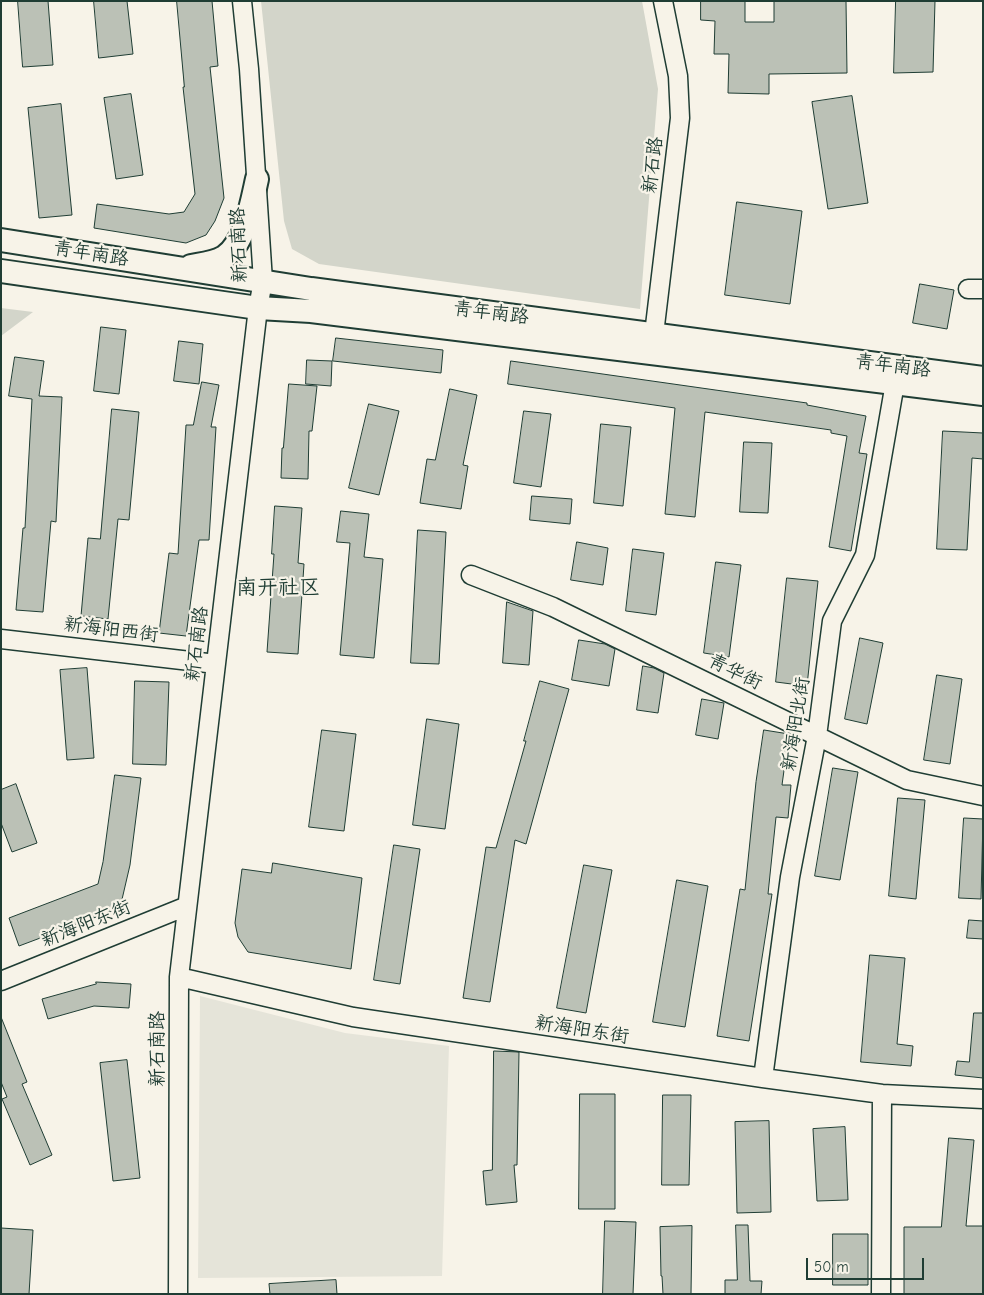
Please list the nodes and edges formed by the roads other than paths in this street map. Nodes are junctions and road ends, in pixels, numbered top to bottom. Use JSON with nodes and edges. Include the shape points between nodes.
{"nodes":[{"id":1,"x":242,"y":1,"type":"edge"},
{"id":2,"x":663,"y":1,"type":"edge"},
{"id":3,"x":257,"y":179,"type":"junction"},
{"id":4,"x":1,"y":240,"type":"edge"},
{"id":5,"x":178,"y":268,"type":"junction"},
{"id":6,"x":1,"y":271,"type":"edge"},
{"id":7,"x":263,"y":281,"type":"junction"},
{"id":8,"x":258,"y":308,"type":"junction"},
{"id":9,"x":654,"y":334,"type":"junction"},
{"id":10,"x":983,"y":378,"type":"edge"},
{"id":11,"x":895,"y":383,"type":"junction"},
{"id":12,"x":983,"y":394,"type":"edge"},
{"id":13,"x":471,"y":575,"type":"dead end"},
{"id":14,"x":1,"y":639,"type":"edge"},
{"id":15,"x":216,"y":664,"type":"junction"},
{"id":16,"x":817,"y":736,"type":"junction"},
{"id":17,"x":983,"y":796,"type":"edge"},
{"id":18,"x":187,"y":906,"type":"junction"},
{"id":19,"x":179,"y":977,"type":"junction"},
{"id":20,"x":1,"y":981,"type":"edge"},
{"id":21,"x":763,"y":1078,"type":"junction"},
{"id":22,"x":882,"y":1094,"type":"junction"},
{"id":23,"x":983,"y":1099,"type":"edge"},
{"id":24,"x":178,"y":1294,"type":"edge"},
{"id":25,"x":881,"y":1294,"type":"edge"}],
"edges":[{"from":1,"to":3,"type":"street","name":"新石南路"},
{"from":2,"to":9,"type":"street","name":"新石路","via":[[678,76],[680,118]]},
{"from":3,"to":5,"type":"main road","via":[[246,222],[230,252],[212,262]]},
{"from":3,"to":7,"type":"street","name":"新石南路"},
{"from":4,"to":5,"type":"main road","name":"青年南路"},
{"from":5,"to":7,"type":"main road","name":"青年南路"},
{"from":6,"to":8,"type":"main road","name":"青年南路"},
{"from":7,"to":8,"type":"street","name":"新石南路"},
{"from":7,"to":9,"type":"main road","name":"青年南路"},
{"from":8,"to":11,"type":"main road","name":"青年南路","via":[[311,311]]},
{"from":8,"to":15,"type":"street","name":"新石南路"},
{"from":9,"to":10,"type":"main road","name":"青年南路"},
{"from":11,"to":12,"type":"main road","name":"青年南路"},
{"from":11,"to":16,"type":"street","name":"新海阳北街","via":[[865,555],[832,621]]},
{"from":13,"to":16,"type":"street","name":"青华街","via":[[552,607]]},
{"from":14,"to":15,"type":"street","name":"新海阳西街"},
{"from":15,"to":18,"type":"street","name":"新石南路"},
{"from":16,"to":17,"type":"street","name":"青华街","via":[[907,780]]},
{"from":16,"to":21,"type":"street","name":"新海阳北街","via":[[790,877]]},
{"from":18,"to":19,"type":"street","name":"新石南路"},
{"from":18,"to":20,"type":"street","name":"新海阳东街"},
{"from":19,"to":21,"type":"street","name":"新海阳东街","via":[[354,1017]]},
{"from":19,"to":24,"type":"street","name":"新石南路"},
{"from":21,"to":22,"type":"street","name":"新海阳东街"},
{"from":22,"to":23,"type":"street","name":"新海阳东街"},
{"from":22,"to":25,"type":"street"}]}
